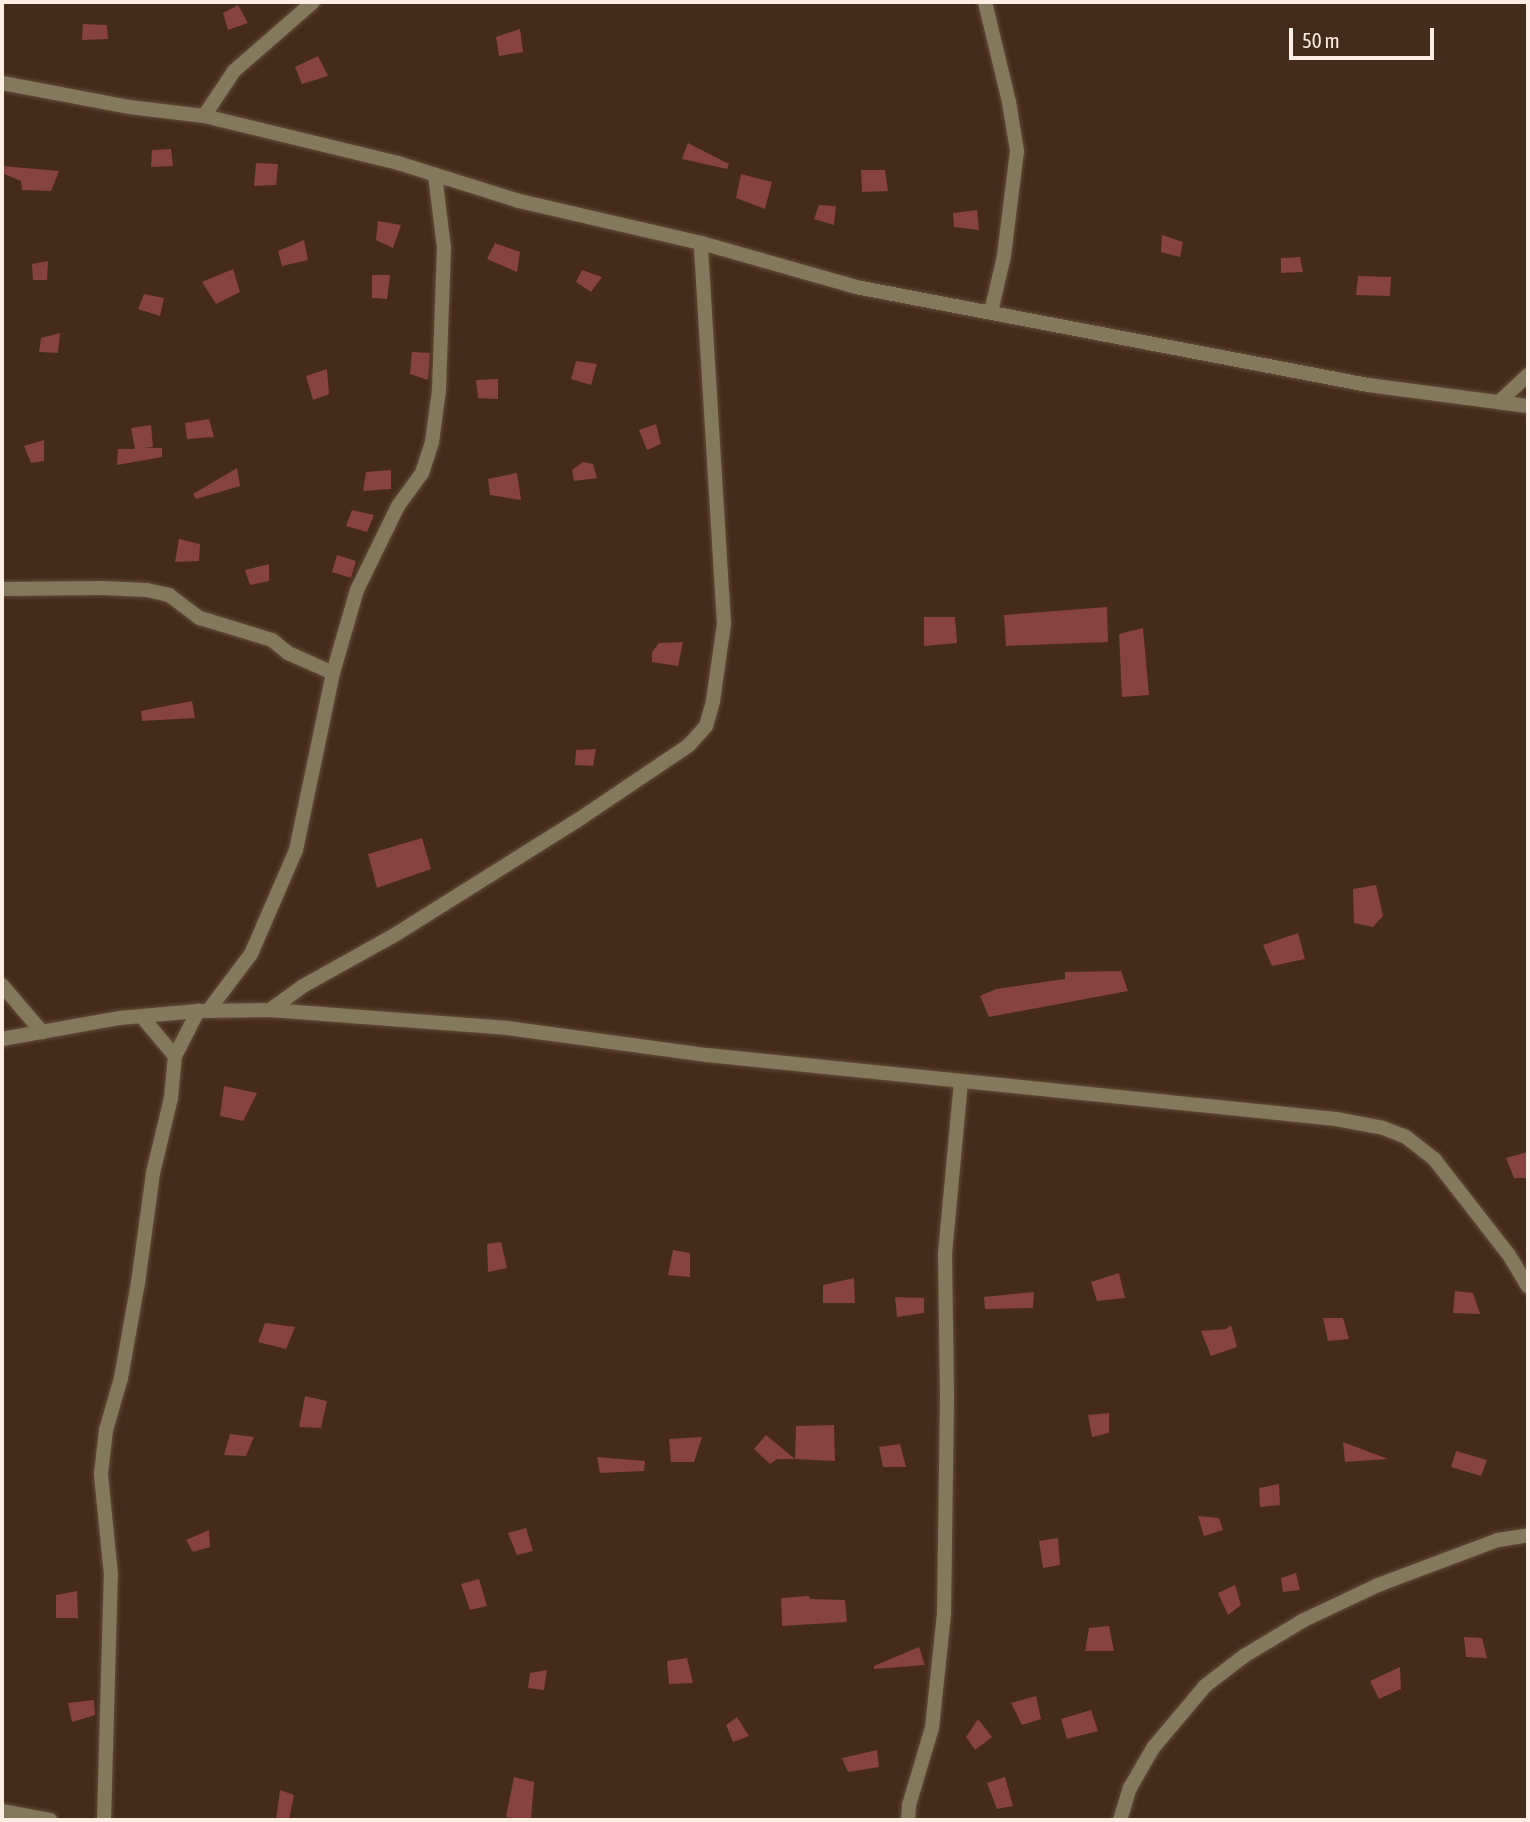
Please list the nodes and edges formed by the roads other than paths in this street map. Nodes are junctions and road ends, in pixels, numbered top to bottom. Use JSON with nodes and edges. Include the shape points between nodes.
{"nodes":[{"id":1,"x":313,"y":2,"type":"edge"},
{"id":2,"x":985,"y":2,"type":"edge"},
{"id":3,"x":2,"y":83,"type":"edge"},
{"id":4,"x":204,"y":116,"type":"junction"},
{"id":5,"x":435,"y":175,"type":"junction"},
{"id":6,"x":701,"y":243,"type":"junction"},
{"id":7,"x":991,"y":312,"type":"junction"},
{"id":8,"x":1528,"y":375,"type":"edge"},
{"id":9,"x":1500,"y":401,"type":"junction"},
{"id":10,"x":1528,"y":406,"type":"edge"},
{"id":11,"x":2,"y":589,"type":"edge"},
{"id":12,"x":333,"y":673,"type":"junction"},
{"id":13,"x":2,"y":985,"type":"edge"},
{"id":14,"x":270,"y":1010,"type":"junction"},
{"id":15,"x":203,"y":1011,"type":"junction"},
{"id":16,"x":142,"y":1017,"type":"junction"},
{"id":17,"x":42,"y":1032,"type":"junction"},
{"id":18,"x":2,"y":1039,"type":"edge"},
{"id":19,"x":175,"y":1056,"type":"junction"},
{"id":20,"x":961,"y":1082,"type":"junction"},
{"id":21,"x":1528,"y":1287,"type":"edge"},
{"id":22,"x":1528,"y":1535,"type":"edge"},
{"id":23,"x":2,"y":1811,"type":"edge"},
{"id":24,"x":50,"y":1820,"type":"edge"},
{"id":25,"x":104,"y":1820,"type":"edge"},
{"id":26,"x":908,"y":1820,"type":"edge"},
{"id":27,"x":1120,"y":1820,"type":"edge"}],
"edges":[{"from":1,"to":4,"type":"street","via":[[234,71]]},
{"from":2,"to":7,"type":"street","via":[[1017,151],[1004,256]]},
{"from":3,"to":4,"type":"street"},
{"from":4,"to":5,"type":"street"},
{"from":5,"to":6,"type":"street","via":[[519,201]]},
{"from":5,"to":12,"type":"street","via":[[444,248],[432,442],[422,473],[398,506],[357,590]]},
{"from":6,"to":7,"type":"street","via":[[856,287]]},
{"from":6,"to":14,"type":"street","via":[[724,624],[706,726],[689,745],[586,815]]},
{"from":7,"to":9,"type":"street","via":[[1368,385]]},
{"from":8,"to":9,"type":"street"},
{"from":9,"to":10,"type":"street"},
{"from":11,"to":12,"type":"street","via":[[147,590],[169,595],[200,618],[272,640],[288,653]]},
{"from":12,"to":15,"type":"street","via":[[296,850],[251,954]]},
{"from":13,"to":17,"type":"street"},
{"from":14,"to":15,"type":"street"},
{"from":14,"to":20,"type":"street","via":[[507,1028]]},
{"from":15,"to":16,"type":"street"},
{"from":15,"to":19,"type":"street"},
{"from":16,"to":17,"type":"street"},
{"from":16,"to":19,"type":"street"},
{"from":17,"to":18,"type":"street"},
{"from":19,"to":25,"type":"street","via":[[172,1098],[153,1172],[138,1283],[100,1474],[111,1575]]},
{"from":20,"to":21,"type":"street","via":[[1253,1109],[1383,1128],[1406,1137],[1435,1160],[1509,1255]]},
{"from":20,"to":26,"type":"street","via":[[945,1254],[944,1613],[932,1728]]},
{"from":22,"to":27,"type":"street","via":[[1498,1540],[1378,1586],[1304,1620],[1244,1656],[1205,1686],[1153,1748],[1130,1788]]},
{"from":23,"to":24,"type":"street"}]}
